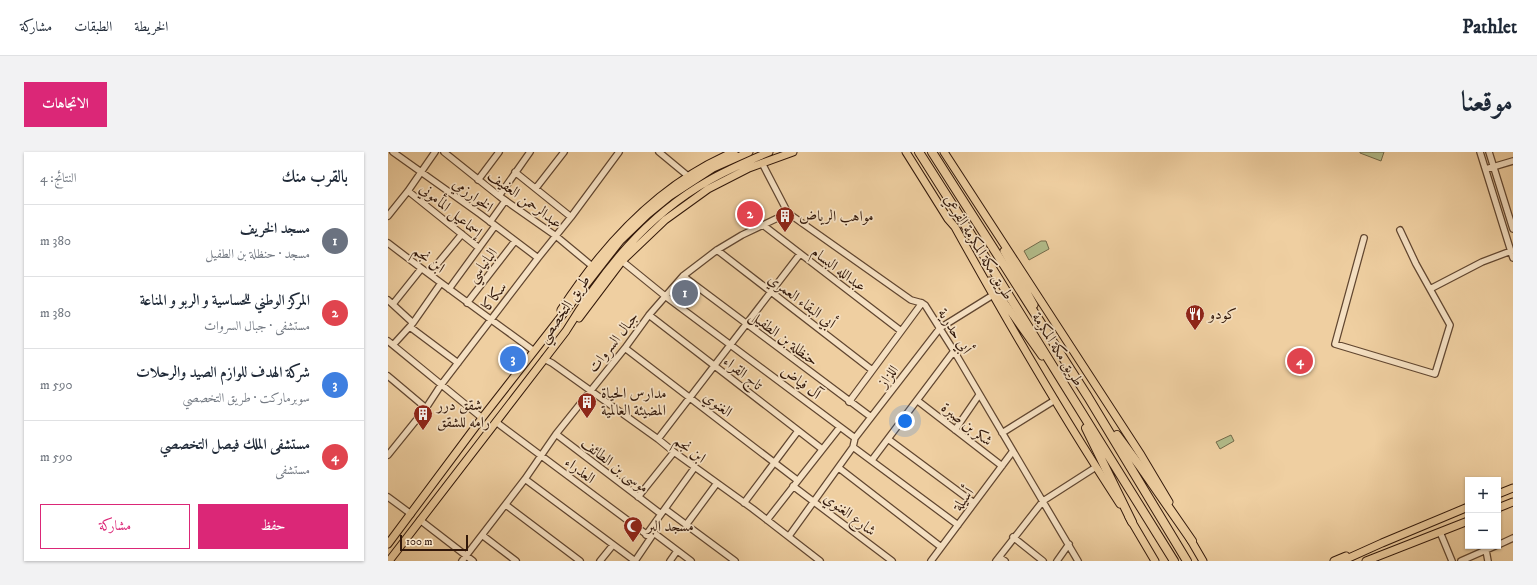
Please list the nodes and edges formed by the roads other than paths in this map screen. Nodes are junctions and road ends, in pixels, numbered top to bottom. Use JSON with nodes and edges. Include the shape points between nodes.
{"nodes":[{"id":1,"x":393,"y":152,"type":"edge"},
{"id":2,"x":435,"y":152,"type":"edge"},
{"id":3,"x":444,"y":152,"type":"edge"},
{"id":4,"x":500,"y":152,"type":"edge"},
{"id":5,"x":530,"y":152,"type":"edge"},
{"id":6,"x":564,"y":152,"type":"edge"},
{"id":7,"x":619,"y":152,"type":"edge"},
{"id":8,"x":659,"y":152,"type":"edge"},
{"id":9,"x":734,"y":152,"type":"edge"},
{"id":10,"x":749,"y":152,"type":"edge"},
{"id":11,"x":769,"y":152,"type":"edge"},
{"id":12,"x":793,"y":152,"type":"edge"},
{"id":13,"x":918,"y":152,"type":"edge"},
{"id":14,"x":932,"y":152,"type":"edge"},
{"id":15,"x":944,"y":152,"type":"edge"},
{"id":16,"x":1480,"y":152,"type":"edge"},
{"id":17,"x":1489,"y":152,"type":"edge"},
{"id":18,"x":906,"y":153,"type":"edge"},
{"id":19,"x":1513,"y":161,"type":"edge"},
{"id":20,"x":762,"y":163,"type":"junction"},
{"id":21,"x":1494,"y":167,"type":"junction"},
{"id":22,"x":1486,"y":170,"type":"junction"},
{"id":23,"x":420,"y":172,"type":"junction"},
{"id":24,"x":515,"y":172,"type":"junction"},
{"id":25,"x":688,"y":176,"type":"junction"},
{"id":26,"x":478,"y":180,"type":"junction"},
{"id":27,"x":536,"y":188,"type":"junction"},
{"id":28,"x":408,"y":191,"type":"junction"},
{"id":29,"x":498,"y":196,"type":"junction"},
{"id":30,"x":977,"y":202,"type":"junction"},
{"id":31,"x":788,"y":213,"type":"junction"},
{"id":32,"x":388,"y":216,"type":"edge"},
{"id":33,"x":571,"y":217,"type":"junction"},
{"id":34,"x":490,"y":222,"type":"junction"},
{"id":35,"x":763,"y":225,"type":"junction"},
{"id":36,"x":495,"y":226,"type":"junction"},
{"id":37,"x":955,"y":227,"type":"junction"},
{"id":38,"x":1513,"y":229,"type":"edge"},
{"id":39,"x":1400,"y":230,"type":"dead end"},
{"id":40,"x":462,"y":234,"type":"junction"},
{"id":41,"x":556,"y":236,"type":"junction"},
{"id":42,"x":1364,"y":238,"type":"dead end"},
{"id":43,"x":515,"y":241,"type":"junction"},
{"id":44,"x":388,"y":243,"type":"edge"},
{"id":45,"x":479,"y":248,"type":"junction"},
{"id":46,"x":717,"y":250,"type":"junction"},
{"id":47,"x":1511,"y":251,"type":"junction"},
{"id":48,"x":800,"y":254,"type":"junction"},
{"id":49,"x":538,"y":258,"type":"junction"},
{"id":50,"x":1513,"y":258,"type":"edge"},
{"id":51,"x":622,"y":261,"type":"junction"},
{"id":52,"x":592,"y":266,"type":"junction"},
{"id":53,"x":421,"y":269,"type":"junction"},
{"id":54,"x":429,"y":274,"type":"junction"},
{"id":55,"x":683,"y":276,"type":"junction"},
{"id":56,"x":441,"y":283,"type":"junction"},
{"id":57,"x":449,"y":289,"type":"junction"},
{"id":58,"x":1430,"y":289,"type":"junction"},
{"id":59,"x":771,"y":292,"type":"junction"},
{"id":60,"x":993,"y":295,"type":"junction"},
{"id":61,"x":665,"y":296,"type":"junction"},
{"id":62,"x":390,"y":302,"type":"edge"},
{"id":63,"x":467,"y":303,"type":"junction"},
{"id":64,"x":922,"y":303,"type":"junction"},
{"id":65,"x":649,"y":315,"type":"junction"},
{"id":66,"x":491,"y":319,"type":"junction"},
{"id":67,"x":746,"y":324,"type":"junction"},
{"id":68,"x":412,"y":325,"type":"junction"},
{"id":69,"x":940,"y":328,"type":"junction"},
{"id":70,"x":566,"y":331,"type":"junction"},
{"id":71,"x":901,"y":331,"type":"junction"},
{"id":72,"x":388,"y":341,"type":"edge"},
{"id":73,"x":731,"y":344,"type":"junction"},
{"id":74,"x":394,"y":345,"type":"junction"},
{"id":75,"x":625,"y":348,"type":"junction"},
{"id":76,"x":534,"y":351,"type":"junction"},
{"id":77,"x":954,"y":351,"type":"junction"},
{"id":78,"x":1060,"y":353,"type":"junction"},
{"id":79,"x":544,"y":359,"type":"junction"},
{"id":80,"x":458,"y":363,"type":"junction"},
{"id":81,"x":714,"y":366,"type":"junction"},
{"id":82,"x":872,"y":370,"type":"junction"},
{"id":83,"x":388,"y":376,"type":"edge"},
{"id":84,"x":441,"y":385,"type":"junction"},
{"id":85,"x":591,"y":391,"type":"junction"},
{"id":86,"x":1068,"y":391,"type":"junction"},
{"id":87,"x":979,"y":395,"type":"junction"},
{"id":88,"x":1088,"y":397,"type":"junction"},
{"id":89,"x":690,"y":398,"type":"junction"},
{"id":90,"x":1055,"y":400,"type":"junction"},
{"id":91,"x":918,"y":401,"type":"junction"},
{"id":92,"x":849,"y":402,"type":"junction"},
{"id":93,"x":426,"y":408,"type":"junction"},
{"id":94,"x":871,"y":417,"type":"junction"},
{"id":95,"x":482,"y":418,"type":"junction"},
{"id":96,"x":496,"y":422,"type":"junction"},
{"id":97,"x":840,"y":427,"type":"junction"},
{"id":98,"x":955,"y":430,"type":"junction"},
{"id":99,"x":798,"y":431,"type":"junction"},
{"id":100,"x":1002,"y":433,"type":"junction"},
{"id":101,"x":556,"y":434,"type":"junction"},
{"id":102,"x":855,"y":438,"type":"junction"},
{"id":103,"x":658,"y":439,"type":"junction"},
{"id":104,"x":888,"y":439,"type":"junction"},
{"id":105,"x":854,"y":447,"type":"junction"},
{"id":106,"x":822,"y":449,"type":"junction"},
{"id":107,"x":1013,"y":451,"type":"junction"},
{"id":108,"x":674,"y":452,"type":"junction"},
{"id":109,"x":388,"y":455,"type":"edge"},
{"id":110,"x":541,"y":456,"type":"junction"},
{"id":111,"x":872,"y":460,"type":"junction"},
{"id":112,"x":775,"y":462,"type":"junction"},
{"id":113,"x":1002,"y":466,"type":"junction"},
{"id":114,"x":695,"y":467,"type":"junction"},
{"id":115,"x":1096,"y":467,"type":"junction"},
{"id":116,"x":839,"y":468,"type":"junction"},
{"id":117,"x":525,"y":479,"type":"junction"},
{"id":118,"x":797,"y":480,"type":"junction"},
{"id":119,"x":717,"y":483,"type":"junction"},
{"id":120,"x":793,"y":486,"type":"junction"},
{"id":121,"x":1513,"y":488,"type":"edge"},
{"id":122,"x":1501,"y":493,"type":"edge"},
{"id":123,"x":388,"y":497,"type":"edge"},
{"id":124,"x":638,"y":497,"type":"junction"},
{"id":125,"x":1043,"y":501,"type":"junction"},
{"id":126,"x":814,"y":502,"type":"junction"},
{"id":127,"x":1513,"y":502,"type":"edge"},
{"id":128,"x":744,"y":503,"type":"junction"},
{"id":129,"x":974,"y":503,"type":"junction"},
{"id":130,"x":506,"y":505,"type":"junction"},
{"id":131,"x":1501,"y":507,"type":"edge"},
{"id":132,"x":665,"y":508,"type":"junction"},
{"id":133,"x":1465,"y":508,"type":"edge"},
{"id":134,"x":411,"y":514,"type":"junction"},
{"id":135,"x":661,"y":514,"type":"junction"},
{"id":136,"x":420,"y":520,"type":"junction"},
{"id":137,"x":767,"y":520,"type":"junction"},
{"id":138,"x":1132,"y":522,"type":"junction"},
{"id":139,"x":1465,"y":522,"type":"edge"},
{"id":140,"x":686,"y":524,"type":"junction"},
{"id":141,"x":958,"y":525,"type":"junction"},
{"id":142,"x":1440,"y":532,"type":"junction"},
{"id":143,"x":482,"y":535,"type":"junction"},
{"id":144,"x":650,"y":535,"type":"junction"},
{"id":145,"x":789,"y":536,"type":"junction"},
{"id":146,"x":1013,"y":537,"type":"junction"},
{"id":147,"x":1513,"y":538,"type":"edge"},
{"id":148,"x":1192,"y":541,"type":"junction"},
{"id":149,"x":1382,"y":543,"type":"junction"},
{"id":150,"x":1501,"y":543,"type":"edge"},
{"id":151,"x":388,"y":544,"type":"edge"},
{"id":152,"x":1069,"y":544,"type":"junction"},
{"id":153,"x":613,"y":545,"type":"junction"},
{"id":154,"x":941,"y":547,"type":"junction"},
{"id":155,"x":1393,"y":550,"type":"junction"},
{"id":156,"x":1486,"y":550,"type":"joint"},
{"id":157,"x":677,"y":551,"type":"junction"},
{"id":158,"x":812,"y":555,"type":"junction"},
{"id":159,"x":466,"y":556,"type":"junction"},
{"id":160,"x":998,"y":559,"type":"edge"},
{"id":161,"x":933,"y":560,"type":"edge"},
{"id":162,"x":389,"y":561,"type":"edge"},
{"id":163,"x":462,"y":561,"type":"edge"},
{"id":164,"x":473,"y":561,"type":"edge"},
{"id":165,"x":516,"y":561,"type":"edge"},
{"id":166,"x":580,"y":561,"type":"edge"},
{"id":167,"x":600,"y":561,"type":"edge"},
{"id":168,"x":635,"y":561,"type":"edge"},
{"id":169,"x":670,"y":561,"type":"edge"},
{"id":170,"x":691,"y":561,"type":"edge"},
{"id":171,"x":735,"y":561,"type":"edge"},
{"id":172,"x":808,"y":561,"type":"edge"},
{"id":173,"x":820,"y":561,"type":"edge"},
{"id":174,"x":892,"y":561,"type":"edge"},
{"id":175,"x":1005,"y":561,"type":"edge"},
{"id":176,"x":1044,"y":561,"type":"edge"},
{"id":177,"x":1056,"y":561,"type":"edge"},
{"id":178,"x":1078,"y":561,"type":"edge"},
{"id":179,"x":1155,"y":561,"type":"edge"},
{"id":180,"x":1174,"y":561,"type":"edge"},
{"id":181,"x":1187,"y":561,"type":"edge"},
{"id":182,"x":1203,"y":561,"type":"edge"},
{"id":183,"x":1334,"y":561,"type":"edge"},
{"id":184,"x":1342,"y":561,"type":"edge"},
{"id":185,"x":1366,"y":561,"type":"edge"},
{"id":186,"x":1373,"y":561,"type":"edge"},
{"id":187,"x":1452,"y":561,"type":"edge"},
{"id":188,"x":1461,"y":561,"type":"edge"},
{"id":189,"x":1488,"y":561,"type":"edge"}],
"edges":[{"from":1,"to":23,"type":"street","name":"الخوارزمي"},
{"from":2,"to":23,"type":"street"},
{"from":3,"to":26,"type":"street","name":"عبدالرحمن العفيف"},
{"from":4,"to":26,"type":"street"},
{"from":5,"to":24,"type":"street"},
{"from":6,"to":27,"type":"street"},
{"from":7,"to":33,"type":"street","name":"سكاكا"},
{"from":8,"to":25,"type":"street"},
{"from":9,"to":25,"type":"main road"},
{"from":10,"to":76,"type":"main road","name":"طريق التخصصي","via":[[713,168],[670,196],[633,229],[605,260]]},
{"from":11,"to":70,"type":"main road","name":"طريق التخصصي","via":[[690,193],[656,218],[611,266],[585,300]]},
{"from":12,"to":20,"type":"main road"},
{"from":13,"to":86,"type":"highway","name":"طريق مكة المكرمة"},
{"from":14,"to":78,"type":"highway","name":"طريق مكة المكرمة"},
{"from":15,"to":30,"type":"main road","name":"طريق مكة المكرمة الفرعي"},
{"from":16,"to":22,"type":"street"},
{"from":17,"to":21,"type":"street"},
{"from":18,"to":37,"type":"main road","name":"طريق مكة المكرمة الفرعي"},
{"from":19,"to":21,"type":"street"},
{"from":20,"to":31,"type":"street","name":"أبي حدرية"},
{"from":20,"to":51,"type":"main road","via":[[708,189],[680,208]]},
{"from":21,"to":22,"type":"street"},
{"from":21,"to":38,"type":"street"},
{"from":22,"to":47,"type":"street"},
{"from":23,"to":28,"type":"street"},
{"from":23,"to":34,"type":"street","name":"الخوارزمي"},
{"from":24,"to":27,"type":"street"},
{"from":24,"to":29,"type":"street"},
{"from":25,"to":52,"type":"main road","via":[[637,216]]},
{"from":26,"to":29,"type":"street","name":"عبدالرحمن العفيف"},
{"from":27,"to":33,"type":"street"},
{"from":28,"to":32,"type":"street"},
{"from":28,"to":40,"type":"street","name":"إسماعيل المأموني"},
{"from":29,"to":34,"type":"street","via":[[505,201]]},
{"from":29,"to":41,"type":"street","name":"عبدالرحمن العفيف"},
{"from":30,"to":78,"type":"main road"},
{"from":30,"to":148,"type":"main road","name":"طريق مكة المكرمة الفرعي","via":[[1141,455]]},
{"from":31,"to":35,"type":"street","name":"جبال السروات"},
{"from":31,"to":64,"type":"street","name":"أبي حدرية","via":[[911,300]]},
{"from":33,"to":41,"type":"street","name":"سكاكا"},
{"from":34,"to":36,"type":"street","name":"الخوارزمي"},
{"from":35,"to":46,"type":"street","name":"جبال السروات"},
{"from":35,"to":48,"type":"street","name":"عبدالله البسام"},
{"from":36,"to":43,"type":"street","name":"الخوارزمي"},
{"from":36,"to":45,"type":"street"},
{"from":37,"to":60,"type":"main road","name":"طريق مكة المكرمة الفرعي"},
{"from":37,"to":86,"type":"main road","via":[[1001,299]]},
{"from":39,"to":58,"type":"street"},
{"from":40,"to":45,"type":"street","name":"إسماعيل المأموني"},
{"from":40,"to":54,"type":"street"},
{"from":41,"to":49,"type":"street","name":"سكاكا"},
{"from":41,"to":52,"type":"street","name":"عبدالرحمن العفيف"},
{"from":42,"to":58,"type":"street","via":[[1334,344],[1435,374],[1450,325]]},
{"from":43,"to":49,"type":"street","name":"الخوارزمي"},
{"from":43,"to":63,"type":"street","name":"البانياسي"},
{"from":44,"to":53,"type":"street","name":"ابن نجم"},
{"from":45,"to":57,"type":"street"},
{"from":46,"to":55,"type":"street","name":"جبال السروات"},
{"from":46,"to":59,"type":"street","name":"أبي البقاء العمري"},
{"from":47,"to":50,"type":"street"},
{"from":47,"to":58,"type":"street","via":[[1482,262]]},
{"from":48,"to":59,"type":"street"},
{"from":48,"to":71,"type":"street","name":"عبدالله البسام"},
{"from":49,"to":66,"type":"street","name":"سكاكا"},
{"from":51,"to":61,"type":"street","name":"آل فياض"},
{"from":51,"to":70,"type":"main road","via":[[575,323]]},
{"from":52,"to":76,"type":"main road"},
{"from":53,"to":54,"type":"street","name":"ابن نجم"},
{"from":53,"to":62,"type":"street"},
{"from":54,"to":56,"type":"street","name":"ابن نجم"},
{"from":55,"to":61,"type":"street","name":"جبال السروات"},
{"from":55,"to":67,"type":"street","name":"حنظلة بن الطفيل"},
{"from":56,"to":57,"type":"street","name":"ابن نجم"},
{"from":56,"to":68,"type":"street"},
{"from":57,"to":63,"type":"street","name":"ابن نجم"},
{"from":59,"to":67,"type":"street"},
{"from":59,"to":82,"type":"street","name":"أبي البقاء العمري"},
{"from":60,"to":69,"type":"street"},
{"from":60,"to":90,"type":"main road","name":"طريق مكة المكرمة الفرعي"},
{"from":61,"to":65,"type":"street","name":"جبال السروات"},
{"from":61,"to":73,"type":"street","name":"آل فياض"},
{"from":62,"to":68,"type":"street"},
{"from":63,"to":66,"type":"street","name":"ابن نجم"},
{"from":64,"to":69,"type":"street","name":"أبي حدرية"},
{"from":64,"to":71,"type":"street"},
{"from":65,"to":75,"type":"street","name":"جبال السروات"},
{"from":65,"to":81,"type":"street","name":"تاج القراء"},
{"from":66,"to":76,"type":"street","name":"ابن نجم"},
{"from":66,"to":80,"type":"street","name":"سكاكا"},
{"from":67,"to":73,"type":"street"},
{"from":67,"to":92,"type":"street","name":"حنظلة بن الطفيل"},
{"from":68,"to":74,"type":"street"},
{"from":68,"to":80,"type":"street"},
{"from":69,"to":77,"type":"street","name":"أبي حدرية"},
{"from":69,"to":94,"type":"street","name":"اللزاز"},
{"from":70,"to":79,"type":"main road","name":"طريق التخصصي"},
{"from":71,"to":82,"type":"street"},
{"from":72,"to":74,"type":"street"},
{"from":73,"to":81,"type":"street"},
{"from":73,"to":97,"type":"street","name":"آل فياض"},
{"from":74,"to":84,"type":"street"},
{"from":75,"to":85,"type":"street","name":"جبال السروات"},
{"from":75,"to":89,"type":"street","name":"الغنوي"},
{"from":76,"to":95,"type":"main road","name":"طريق التخصصي"},
{"from":77,"to":87,"type":"street","name":"أبي حدرية"},
{"from":77,"to":91,"type":"street"},
{"from":78,"to":88,"type":"highway","name":"طريق مكة المكرمة"},
{"from":79,"to":85,"type":"street","name":"ابن نجم"},
{"from":79,"to":96,"type":"main road","name":"طريق التخصصي"},
{"from":80,"to":84,"type":"street","name":"سكاكا"},
{"from":81,"to":89,"type":"street"},
{"from":81,"to":99,"type":"street","name":"تاج القراء"},
{"from":82,"to":92,"type":"street"},
{"from":83,"to":93,"type":"street"},
{"from":84,"to":93,"type":"street","name":"سكاكا"},
{"from":84,"to":95,"type":"street"},
{"from":85,"to":101,"type":"street","name":"جبال السروات"},
{"from":85,"to":103,"type":"street","name":"ابن نجم"},
{"from":86,"to":138,"type":"highway"},
{"from":86,"to":180,"type":"highway","name":"طريق مكة المكرمة"},
{"from":87,"to":98,"type":"street"},
{"from":87,"to":100,"type":"street","name":"أبي حدرية"},
{"from":88,"to":148,"type":"highway"},
{"from":88,"to":181,"type":"highway","name":"طريق مكة المكرمة"},
{"from":89,"to":103,"type":"street"},
{"from":89,"to":112,"type":"street","name":"الغنوي"},
{"from":90,"to":100,"type":"street"},
{"from":90,"to":115,"type":"main road","name":"طريق مكة المكرمة الفرعي"},
{"from":91,"to":98,"type":"street","name":"شكر بن صبرة"},
{"from":91,"to":104,"type":"street"},
{"from":92,"to":94,"type":"street","name":"حنظلة بن الطفيل"},
{"from":93,"to":109,"type":"street","name":"سكاكا"},
{"from":94,"to":102,"type":"street","name":"اللزاز"},
{"from":95,"to":134,"type":"main road","name":"طريق التخصصي"},
{"from":96,"to":110,"type":"street","name":"العذراء"},
{"from":96,"to":136,"type":"main road","name":"طريق التخصصي"},
{"from":97,"to":102,"type":"street","name":"آل فياض"},
{"from":97,"to":106,"type":"street"},
{"from":98,"to":113,"type":"street","name":"شكر بن صبرة"},
{"from":99,"to":106,"type":"street","name":"تاج القراء"},
{"from":99,"to":112,"type":"street"},
{"from":100,"to":107,"type":"street","name":"أبي حدرية"},
{"from":101,"to":110,"type":"street","name":"جبال السروات"},
{"from":101,"to":124,"type":"street","name":"موسى بن الطائف"},
{"from":102,"to":105,"type":"street"},
{"from":103,"to":108,"type":"street","name":"ابن نجم"},
{"from":104,"to":111,"type":"street"},
{"from":104,"to":129,"type":"street"},
{"from":105,"to":111,"type":"street"},
{"from":105,"to":116,"type":"street"},
{"from":106,"to":118,"type":"street"},
{"from":107,"to":113,"type":"street","name":"أسيلة"},
{"from":107,"to":125,"type":"street","name":"أبي حدرية"},
{"from":108,"to":114,"type":"street","name":"ابن نجم"},
{"from":108,"to":124,"type":"street"},
{"from":110,"to":117,"type":"street","name":"جبال السروات"},
{"from":110,"to":144,"type":"street","name":"العذراء"},
{"from":111,"to":141,"type":"street"},
{"from":112,"to":118,"type":"street","name":"الغنوي"},
{"from":112,"to":128,"type":"street"},
{"from":113,"to":129,"type":"street","name":"أسيلة"},
{"from":114,"to":119,"type":"street","name":"ابن نجم"},
{"from":114,"to":132,"type":"street"},
{"from":115,"to":125,"type":"street"},
{"from":115,"to":138,"type":"main road","name":"طريق مكة المكرمة الفرعي"},
{"from":116,"to":126,"type":"street"},
{"from":116,"to":154,"type":"street"},
{"from":117,"to":130,"type":"street","name":"جبال السروات"},
{"from":117,"to":153,"type":"street"},
{"from":118,"to":120,"type":"street"},
{"from":119,"to":128,"type":"street","name":"ابن نجم"},
{"from":119,"to":140,"type":"street"},
{"from":120,"to":126,"type":"street","name":"شارع الغنوي"},
{"from":120,"to":137,"type":"street"},
{"from":121,"to":122,"type":"main road"},
{"from":123,"to":134,"type":"street"},
{"from":124,"to":135,"type":"street","name":"موسى بن الطائف"},
{"from":125,"to":146,"type":"street"},
{"from":125,"to":152,"type":"street","name":"أبي حدرية"},
{"from":126,"to":145,"type":"street"},
{"from":126,"to":174,"type":"street","name":"شارع الغنوي"},
{"from":127,"to":131,"type":"main road"},
{"from":128,"to":137,"type":"street","name":"ابن نجم"},
{"from":129,"to":141,"type":"street","name":"أسيلة"},
{"from":130,"to":143,"type":"street","name":"جبال السروات"},
{"from":130,"to":166,"type":"street"},
{"from":132,"to":135,"type":"street"},
{"from":132,"to":140,"type":"street"},
{"from":133,"to":149,"type":"main road"},
{"from":134,"to":151,"type":"main road","name":"طريق التخصصي"},
{"from":135,"to":144,"type":"street"},
{"from":136,"to":159,"type":"street"},
{"from":136,"to":162,"type":"main road","name":"طريق التخصصي"},
{"from":137,"to":145,"type":"street","name":"ابن نجم"},
{"from":138,"to":179,"type":"main road","name":"طريق مكة المكرمة الفرعي"},
{"from":139,"to":142,"type":"main road"},
{"from":140,"to":171,"type":"street"},
{"from":141,"to":154,"type":"street","name":"أسيلة"},
{"from":142,"to":155,"type":"main road"},
{"from":142,"to":187,"type":"street"},
{"from":143,"to":159,"type":"street","name":"جبال السروات"},
{"from":143,"to":165,"type":"street"},
{"from":144,"to":157,"type":"street","name":"العذراء"},
{"from":144,"to":168,"type":"street"},
{"from":145,"to":158,"type":"street","name":"ابن نجم"},
{"from":146,"to":160,"type":"street"},
{"from":146,"to":176,"type":"street"},
{"from":147,"to":150,"type":"street"},
{"from":148,"to":182,"type":"main road","name":"طريق مكة المكرمة الفرعي"},
{"from":149,"to":183,"type":"main road"},
{"from":149,"to":184,"type":"main road"},
{"from":152,"to":177,"type":"street"},
{"from":152,"to":178,"type":"street","name":"أبي حدرية"},
{"from":153,"to":167,"type":"street"},
{"from":153,"to":168,"type":"street"},
{"from":154,"to":161,"type":"street","name":"أسيلة"},
{"from":155,"to":185,"type":"main road"},
{"from":155,"to":186,"type":"main road"},
{"from":156,"to":188,"type":"street"},
{"from":156,"to":189,"type":"street"},
{"from":157,"to":169,"type":"street"},
{"from":157,"to":170,"type":"street","name":"العذراء"},
{"from":158,"to":172,"type":"street"},
{"from":158,"to":173,"type":"street","name":"ابن نجم"},
{"from":159,"to":163,"type":"street","name":"جبال السروات"},
{"from":159,"to":164,"type":"street"},
{"from":160,"to":175,"type":"street"}]}
